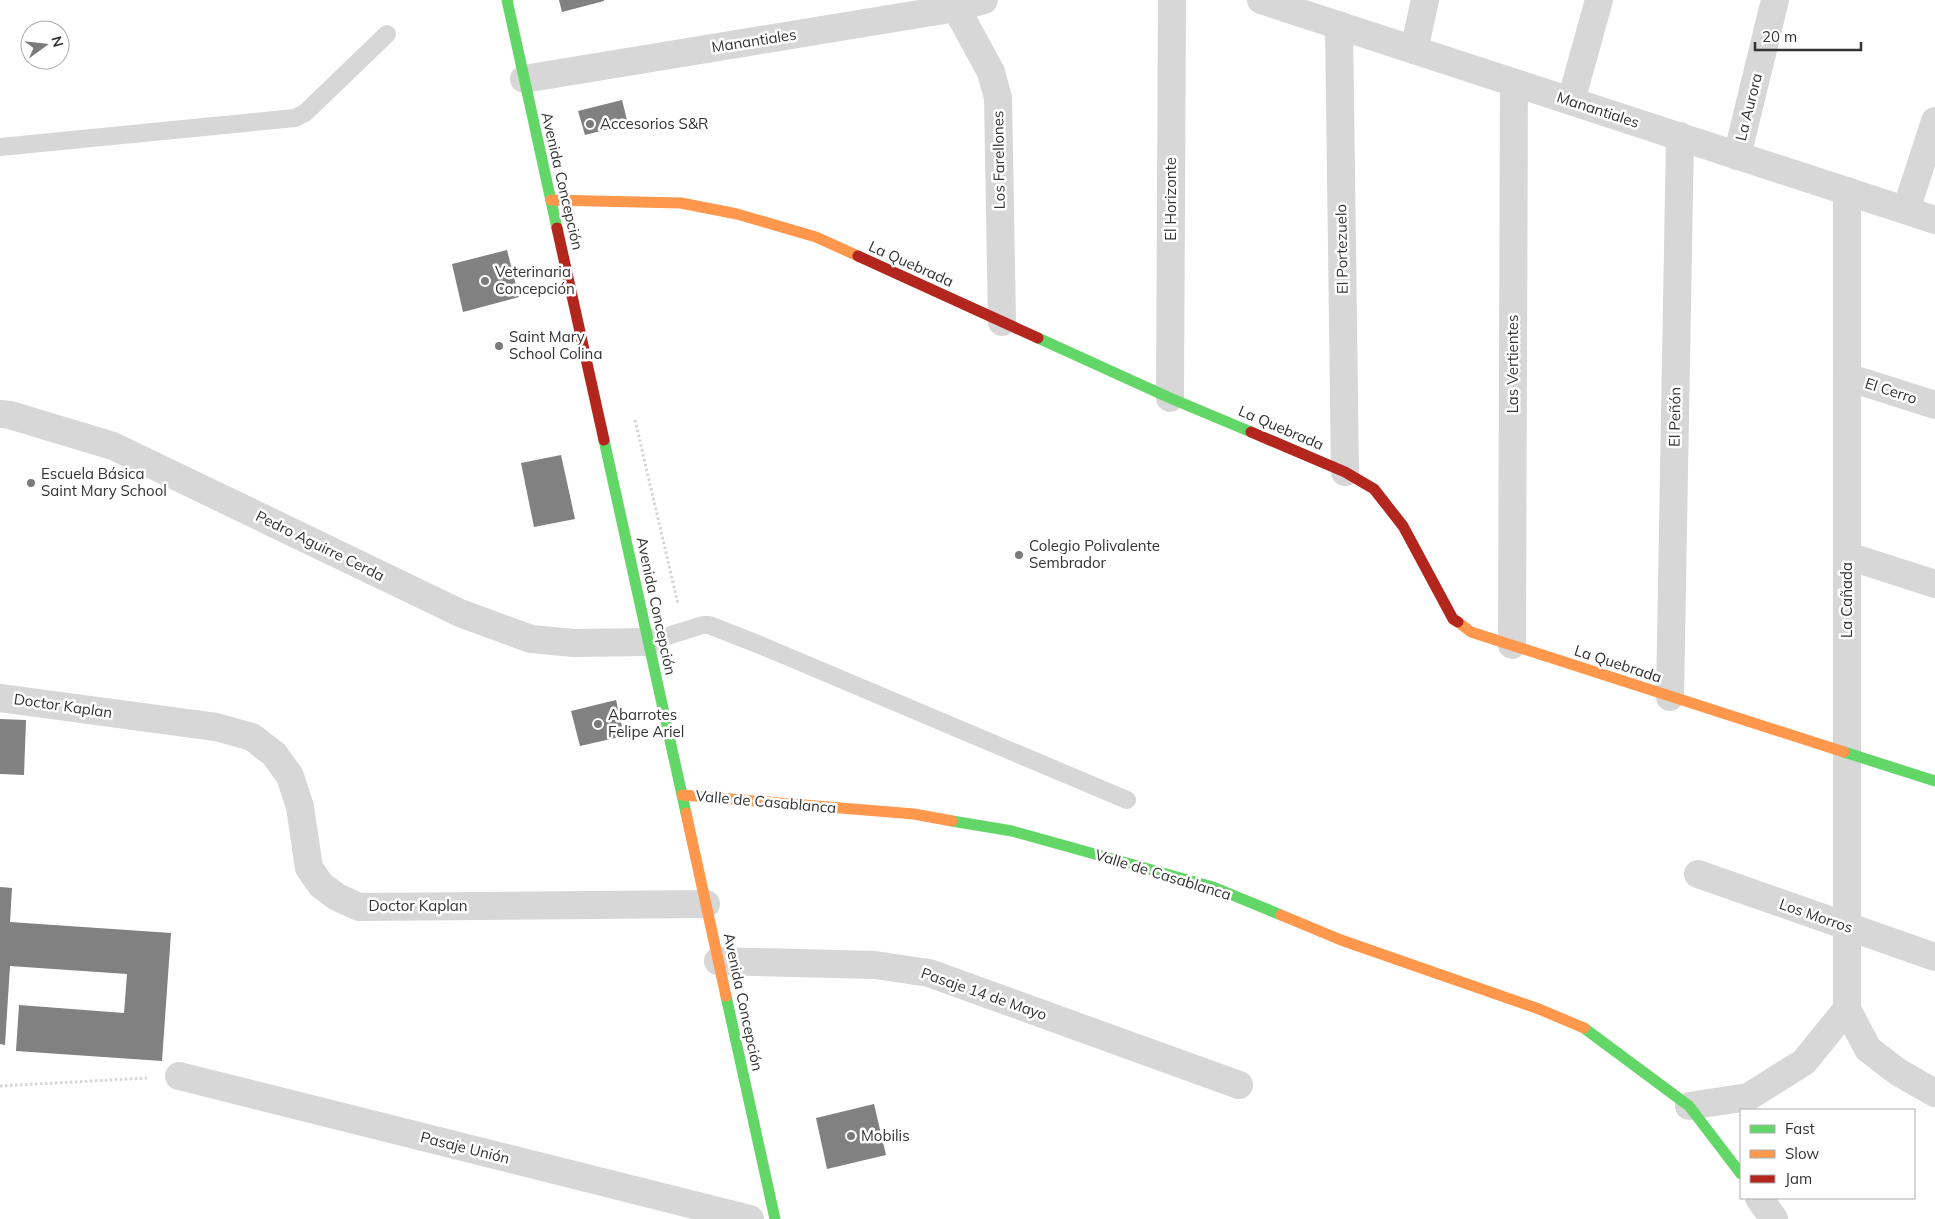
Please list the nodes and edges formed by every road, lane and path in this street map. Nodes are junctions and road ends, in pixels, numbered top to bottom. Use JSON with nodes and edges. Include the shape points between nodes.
{"nodes":[{"id":1,"x":506,"y":0,"type":"edge"},
{"id":2,"x":984,"y":0,"type":"edge"},
{"id":3,"x":1172,"y":0,"type":"edge"},
{"id":4,"x":1261,"y":0,"type":"edge"},
{"id":5,"x":1425,"y":0,"type":"edge"},
{"id":6,"x":1599,"y":0,"type":"edge"},
{"id":7,"x":1776,"y":0,"type":"edge"},
{"id":8,"x":956,"y":8,"type":"junction"},
{"id":9,"x":1339,"y":25,"type":"junction"},
{"id":10,"x":387,"y":34,"type":"dead end"},
{"id":11,"x":1414,"y":50,"type":"junction"},
{"id":12,"x":524,"y":79,"type":"junction"},
{"id":13,"x":1514,"y":83,"type":"junction"},
{"id":14,"x":1571,"y":101,"type":"junction"},
{"id":15,"x":1935,"y":122,"type":"edge"},
{"id":16,"x":1680,"y":136,"type":"junction"},
{"id":17,"x":0,"y":147,"type":"edge"},
{"id":18,"x":1737,"y":156,"type":"junction"},
{"id":19,"x":1847,"y":191,"type":"junction"},
{"id":20,"x":551,"y":200,"type":"junction"},
{"id":21,"x":1906,"y":210,"type":"junction"},
{"id":22,"x":1935,"y":220,"type":"edge"},
{"id":23,"x":1002,"y":322,"type":"junction"},
{"id":24,"x":1847,"y":377,"type":"junction"},
{"id":25,"x":1170,"y":398,"type":"junction"},
{"id":26,"x":1935,"y":405,"type":"edge"},
{"id":27,"x":0,"y":414,"type":"edge"},
{"id":28,"x":1345,"y":472,"type":"junction"},
{"id":29,"x":1848,"y":556,"type":"junction"},
{"id":30,"x":1935,"y":584,"type":"edge"},
{"id":31,"x":648,"y":642,"type":"junction"},
{"id":32,"x":1512,"y":645,"type":"junction"},
{"id":33,"x":1670,"y":697,"type":"junction"},
{"id":34,"x":0,"y":698,"type":"edge"},
{"id":35,"x":1847,"y":753,"type":"junction"},
{"id":36,"x":1935,"y":780,"type":"edge"},
{"id":37,"x":682,"y":795,"type":"junction"},
{"id":38,"x":1127,"y":800,"type":"dead end"},
{"id":39,"x":1698,"y":874,"type":"dead end"},
{"id":40,"x":706,"y":904,"type":"junction"},
{"id":41,"x":1847,"y":927,"type":"junction"},
{"id":42,"x":1935,"y":957,"type":"edge"},
{"id":43,"x":718,"y":961,"type":"junction"},
{"id":44,"x":1847,"y":1009,"type":"junction"},
{"id":45,"x":179,"y":1076,"type":"joint"},
{"id":46,"x":1239,"y":1085,"type":"dead end"},
{"id":47,"x":0,"y":1086,"type":"edge"},
{"id":48,"x":1935,"y":1093,"type":"edge"},
{"id":49,"x":1689,"y":1106,"type":"junction"},
{"id":50,"x":1740,"y":1173,"type":"edge"},
{"id":51,"x":750,"y":1219,"type":"edge"},
{"id":52,"x":775,"y":1219,"type":"edge"}],
"edges":[{"from":1,"to":12,"type":"street","name":"Avenida Concepción"},
{"from":2,"to":8,"type":"street","name":"Manantiales"},
{"from":3,"to":25,"type":"street","name":"El Horizonte"},
{"from":4,"to":9,"type":"street","name":"Manantiales"},
{"from":5,"to":11,"type":"street"},
{"from":6,"to":14,"type":"street"},
{"from":7,"to":18,"type":"street","name":"La Aurora"},
{"from":8,"to":12,"type":"street","name":"Manantiales"},
{"from":8,"to":23,"type":"street","name":"Los Farellones","via":[[991,72],[998,98]]},
{"from":9,"to":11,"type":"street","name":"Manantiales"},
{"from":9,"to":28,"type":"street","name":"El Portezuelo"},
{"from":10,"to":17,"type":"lane","via":[[306,113],[295,118]]},
{"from":11,"to":13,"type":"street","name":"Manantiales"},
{"from":12,"to":20,"type":"street","name":"Avenida Concepción"},
{"from":13,"to":14,"type":"street","name":"Manantiales"},
{"from":13,"to":32,"type":"street","name":"Las Vertientes"},
{"from":14,"to":16,"type":"street","name":"Manantiales"},
{"from":15,"to":21,"type":"street"},
{"from":16,"to":18,"type":"street","name":"Manantiales"},
{"from":16,"to":33,"type":"street","name":"El Peñón"},
{"from":18,"to":19,"type":"street","name":"Manantiales"},
{"from":19,"to":21,"type":"street","name":"Manantiales"},
{"from":19,"to":24,"type":"street","name":"La Cañada"},
{"from":20,"to":23,"type":"street","name":"La Quebrada","via":[[681,203],[737,214],[816,238]]},
{"from":20,"to":31,"type":"street","name":"Avenida Concepción"},
{"from":21,"to":22,"type":"street","name":"Manantiales"},
{"from":23,"to":25,"type":"street","name":"La Quebrada"},
{"from":24,"to":26,"type":"street","name":"El Cerro"},
{"from":24,"to":29,"type":"street","name":"La Cañada"},
{"from":25,"to":28,"type":"street","name":"La Quebrada"},
{"from":27,"to":31,"type":"street","name":"Pedro Aguirre Cerda","via":[[113,446],[460,613],[531,639],[574,643]]},
{"from":28,"to":32,"type":"street","name":"La Quebrada","via":[[1374,488],[1403,526],[1453,619],[1471,632]]},
{"from":29,"to":30,"type":"street"},
{"from":29,"to":35,"type":"street","name":"La Cañada"},
{"from":31,"to":37,"type":"street","name":"Avenida Concepción"},
{"from":31,"to":38,"type":"lane","via":[[709,625]]},
{"from":32,"to":33,"type":"street","name":"La Quebrada"},
{"from":33,"to":35,"type":"street","name":"La Quebrada"},
{"from":34,"to":40,"type":"street","name":"Doctor Kaplan","via":[[216,727],[252,737],[274,754],[290,776],[300,807],[309,868],[320,885],[337,897],[359,906]]},
{"from":35,"to":36,"type":"street","name":"La Quebrada"},
{"from":35,"to":41,"type":"street","name":"La Cañada"},
{"from":37,"to":40,"type":"street","name":"Avenida Concepción"},
{"from":37,"to":49,"type":"street","name":"Valle de Casablanca","via":[[914,814],[1012,830],[1213,887],[1341,940],[1582,1027]]},
{"from":39,"to":41,"type":"street","name":"Los Morros"},
{"from":40,"to":43,"type":"street","name":"Avenida Concepción"},
{"from":41,"to":42,"type":"street","name":"Los Morros"},
{"from":41,"to":44,"type":"street","name":"La Cañada"},
{"from":43,"to":46,"type":"street","name":"Pasaje 14 de Mayo","via":[[875,965],[929,973]]},
{"from":43,"to":52,"type":"street","name":"Avenida Concepción"},
{"from":44,"to":48,"type":"street","via":[[1868,1049],[1898,1072]]},
{"from":44,"to":49,"type":"street","via":[[1804,1062],[1748,1097]]},
{"from":45,"to":47,"type":"path"},
{"from":45,"to":51,"type":"street","name":"Pasaje Unión"},
{"from":49,"to":50,"type":"street","name":"Valle de Casablanca"}]}
